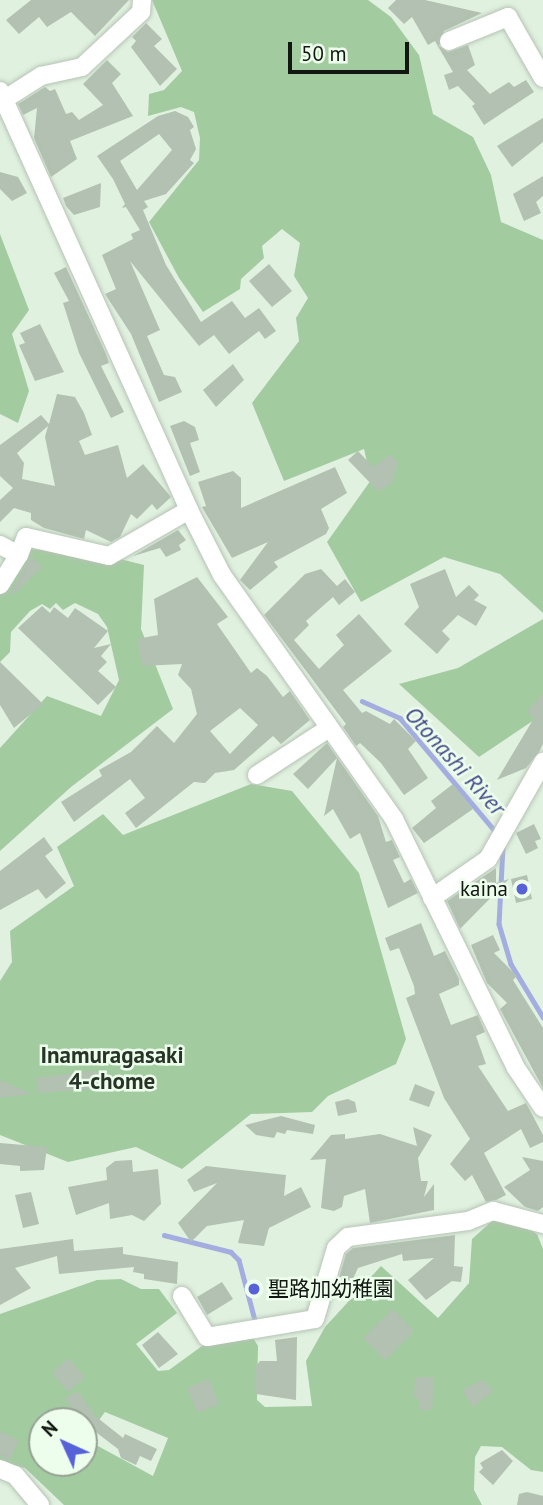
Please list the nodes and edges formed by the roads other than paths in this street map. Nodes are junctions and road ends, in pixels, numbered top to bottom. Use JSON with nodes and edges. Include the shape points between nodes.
{"nodes":[{"id":1,"x":142,"y":0,"type":"edge"},
{"id":2,"x":449,"y":41,"type":"dead end"},
{"id":3,"x":543,"y":78,"type":"edge"},
{"id":4,"x":2,"y":95,"type":"edge"},
{"id":5,"x":189,"y":510,"type":"junction"},
{"id":6,"x":0,"y":545,"type":"edge"},
{"id":7,"x":19,"y":555,"type":"junction"},
{"id":8,"x":0,"y":585,"type":"edge"},
{"id":9,"x":329,"y":728,"type":"junction"},
{"id":10,"x":543,"y":762,"type":"edge"},
{"id":11,"x":257,"y":775,"type":"dead end"},
{"id":12,"x":432,"y":898,"type":"junction"},
{"id":13,"x":543,"y":1108,"type":"edge"},
{"id":14,"x":543,"y":1224,"type":"edge"},
{"id":15,"x":182,"y":1296,"type":"dead end"},
{"id":16,"x":0,"y":1469,"type":"edge"},
{"id":17,"x":40,"y":1505,"type":"edge"}],
"edges":[{"from":1,"to":4,"type":"street","via":[[141,12],[82,67],[41,76]]},
{"from":2,"to":3,"type":"street","via":[[508,17]]},
{"from":4,"to":5,"type":"street"},
{"from":5,"to":7,"type":"street","via":[[110,556],[26,537]]},
{"from":5,"to":9,"type":"street","via":[[243,609]]},
{"from":6,"to":7,"type":"street"},
{"from":7,"to":8,"type":"street"},
{"from":9,"to":11,"type":"street"},
{"from":9,"to":12,"type":"street","via":[[394,819]]},
{"from":10,"to":12,"type":"street","via":[[488,859]]},
{"from":12,"to":13,"type":"street","via":[[516,1069]]},
{"from":14,"to":15,"type":"street","via":[[493,1210],[468,1221],[348,1237],[336,1248],[315,1319],[207,1337]]},
{"from":16,"to":17,"type":"street","via":[[15,1475]]}]}
